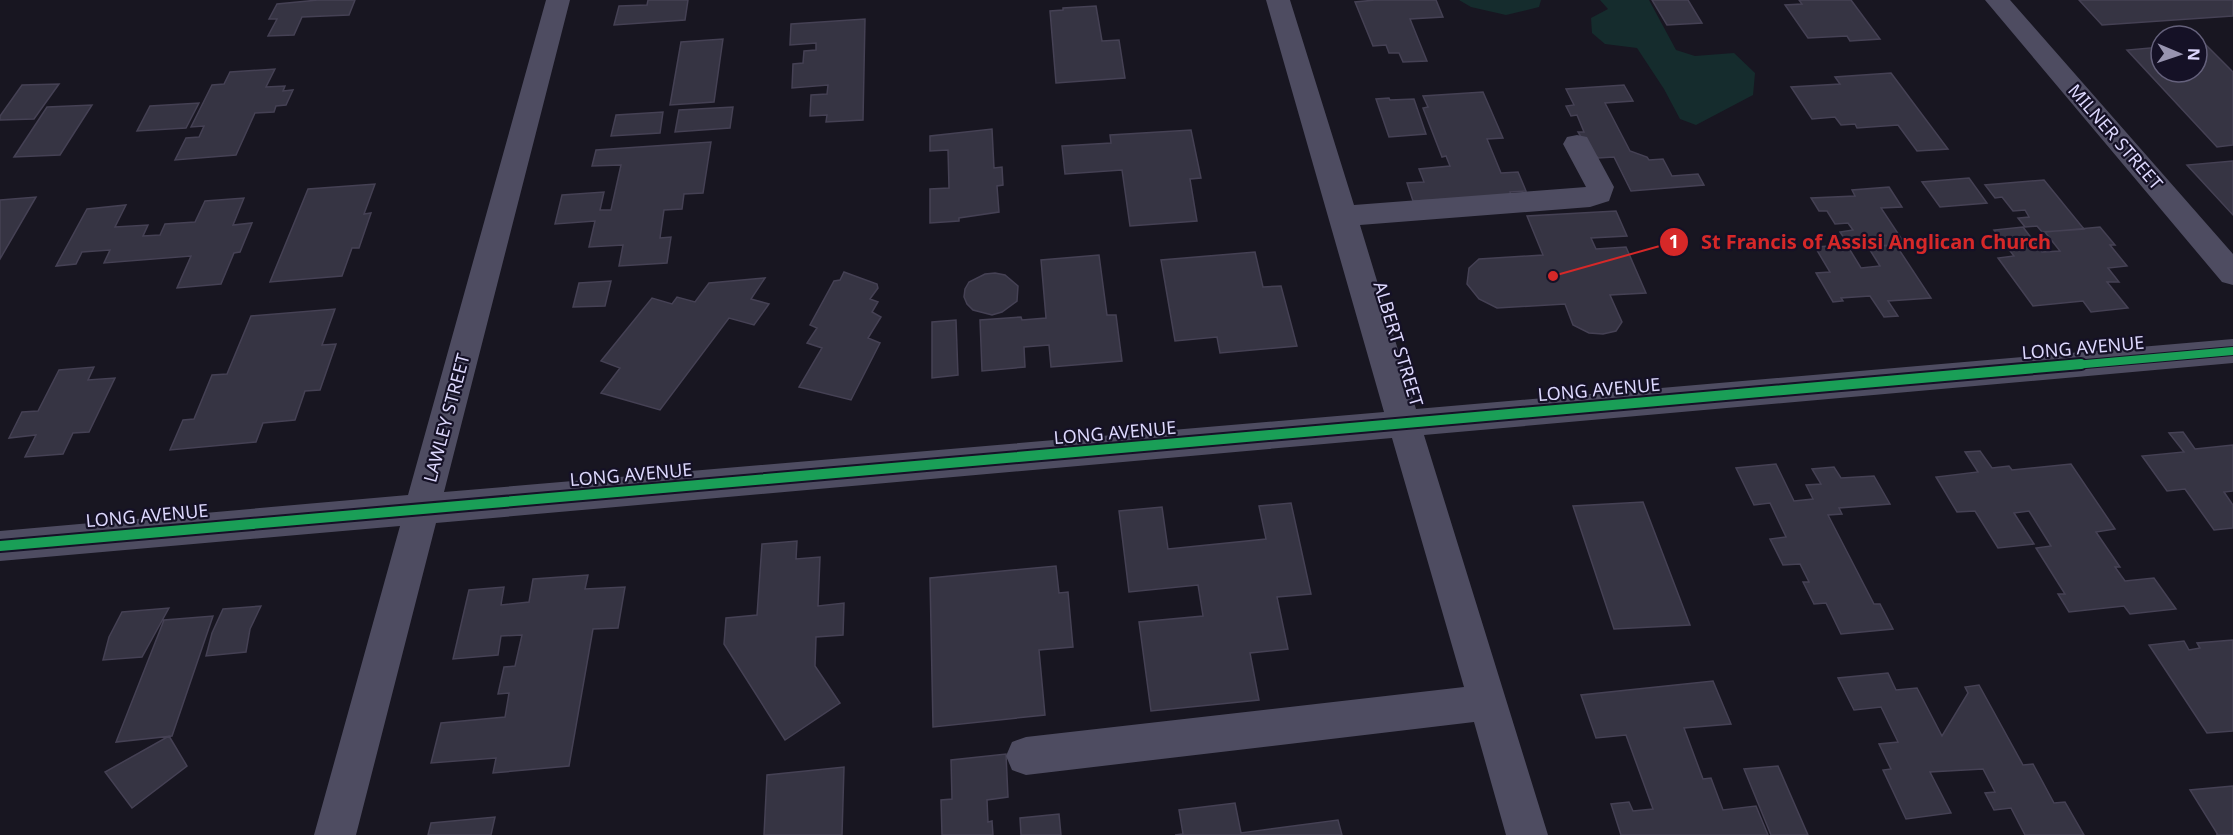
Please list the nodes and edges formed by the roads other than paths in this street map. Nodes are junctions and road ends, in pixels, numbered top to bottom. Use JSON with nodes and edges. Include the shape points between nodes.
{"nodes":[{"id":1,"x":558,"y":0,"type":"edge"},
{"id":2,"x":1278,"y":0,"type":"edge"},
{"id":3,"x":1997,"y":0,"type":"edge"},
{"id":4,"x":1577,"y":144,"type":"dead end"},
{"id":5,"x":1343,"y":216,"type":"junction"},
{"id":6,"x":2233,"y":274,"type":"edge"},
{"id":7,"x":2233,"y":351,"type":"edge"},
{"id":8,"x":1405,"y":424,"type":"junction"},
{"id":9,"x":423,"y":509,"type":"junction"},
{"id":10,"x":0,"y":546,"type":"edge"},
{"id":11,"x":1488,"y":702,"type":"junction"},
{"id":12,"x":1026,"y":756,"type":"dead end"},
{"id":13,"x":335,"y":835,"type":"edge"},
{"id":14,"x":1527,"y":835,"type":"edge"}],
"edges":[{"from":1,"to":9,"type":"street","name":"LAWLEY STREET"},
{"from":2,"to":5,"type":"street","name":"ALBERT STREET"},
{"from":3,"to":6,"type":"street","name":"MILNER STREET"},
{"from":4,"to":5,"type":"street","via":[[1600,187],[1599,194]]},
{"from":5,"to":8,"type":"street","name":"ALBERT STREET"},
{"from":7,"to":8,"type":"street","name":"LONG AVENUE"},
{"from":8,"to":9,"type":"street","name":"LONG AVENUE"},
{"from":8,"to":11,"type":"street","name":"ALBERT STREET"},
{"from":9,"to":10,"type":"street","name":"LONG AVENUE"},
{"from":9,"to":13,"type":"street","name":"LAWLEY STREET"},
{"from":11,"to":12,"type":"street"},
{"from":11,"to":14,"type":"street","name":"ALBERT STREET"}]}
